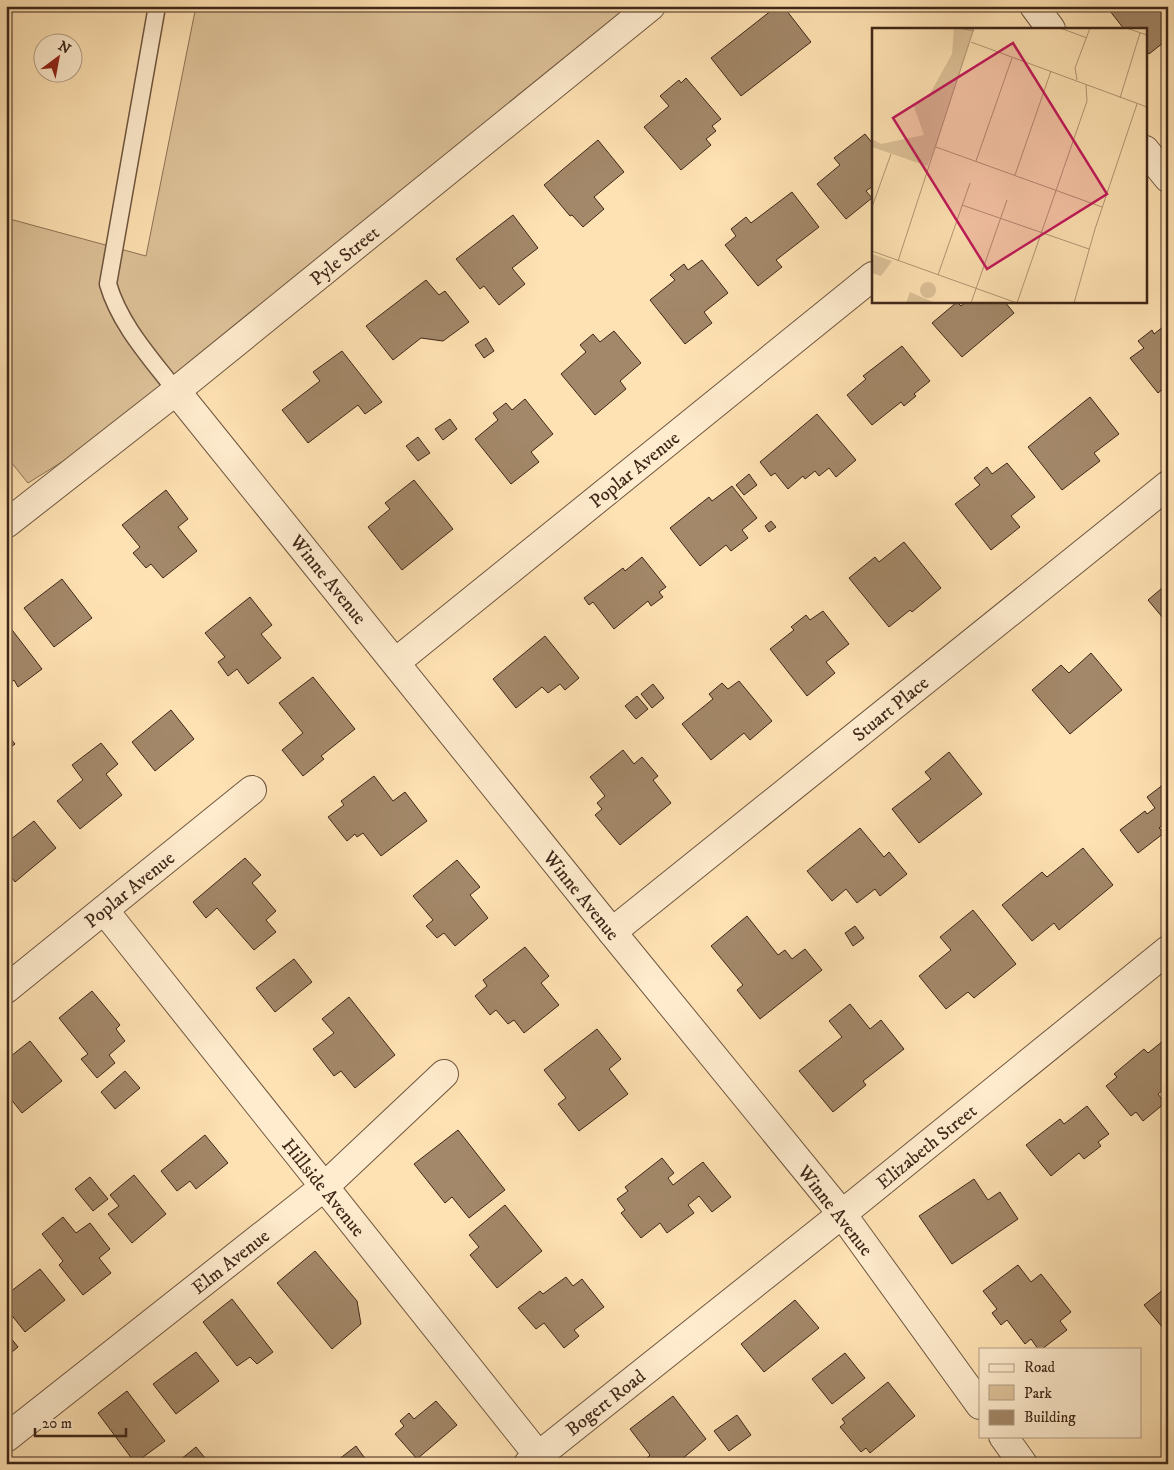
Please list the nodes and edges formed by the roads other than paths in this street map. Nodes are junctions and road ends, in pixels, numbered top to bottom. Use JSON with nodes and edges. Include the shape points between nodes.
{"nodes":[{"id":1,"x":157,"y":6,"type":"edge"},
{"id":2,"x":651,"y":6,"type":"edge"},
{"id":3,"x":1034,"y":6,"type":"edge"},
{"id":4,"x":1050,"y":28,"type":"edge"},
{"id":5,"x":1146,"y":151,"type":"edge"},
{"id":6,"x":1168,"y":178,"type":"edge"},
{"id":7,"x":872,"y":277,"type":"edge"},
{"id":8,"x":176,"y":391,"type":"junction"},
{"id":9,"x":1168,"y":485,"type":"edge"},
{"id":10,"x":6,"y":524,"type":"edge"},
{"id":11,"x":396,"y":662,"type":"junction"},
{"id":12,"x":252,"y":790,"type":"dead end"},
{"id":13,"x":104,"y":910,"type":"junction"},
{"id":14,"x":612,"y":932,"type":"junction"},
{"id":15,"x":1168,"y":950,"type":"edge"},
{"id":16,"x":6,"y":988,"type":"edge"},
{"id":17,"x":444,"y":1074,"type":"dead end"},
{"id":18,"x":324,"y":1187,"type":"junction"},
{"id":19,"x":842,"y":1214,"type":"junction"},
{"id":20,"x":682,"y":1341,"type":"joint"},
{"id":21,"x":979,"y":1404,"type":"edge"},
{"id":22,"x":6,"y":1438,"type":"edge"},
{"id":23,"x":1004,"y":1438,"type":"edge"},
{"id":24,"x":537,"y":1461,"type":"edge"},
{"id":25,"x":1023,"y":1464,"type":"edge"}],
"edges":[{"from":1,"to":8,"type":"lane","via":[[108,284],[126,326]]},
{"from":2,"to":8,"type":"street","name":"Pyle Street"},
{"from":3,"to":4,"type":"street"},
{"from":5,"to":6,"type":"street"},
{"from":7,"to":11,"type":"street","name":"Poplar Avenue"},
{"from":8,"to":10,"type":"street","name":"Pyle Street"},
{"from":8,"to":11,"type":"street","name":"Winne Avenue"},
{"from":9,"to":14,"type":"street","name":"Stuart Place"},
{"from":11,"to":14,"type":"street","name":"Winne Avenue"},
{"from":12,"to":13,"type":"street","name":"Poplar Avenue"},
{"from":13,"to":16,"type":"street","name":"Poplar Avenue"},
{"from":13,"to":18,"type":"street","name":"Hillside Avenue"},
{"from":14,"to":19,"type":"street","name":"Winne Avenue"},
{"from":15,"to":19,"type":"street","name":"Elizabeth Street"},
{"from":17,"to":18,"type":"street","name":"Elm Avenue"},
{"from":18,"to":22,"type":"street","name":"Elm Avenue"},
{"from":18,"to":24,"type":"street","name":"Hillside Avenue"},
{"from":19,"to":20,"type":"street","name":"Elizabeth Street"},
{"from":19,"to":21,"type":"street","name":"Winne Avenue"},
{"from":20,"to":24,"type":"street","name":"Bogert Road"},
{"from":23,"to":25,"type":"street"}]}
